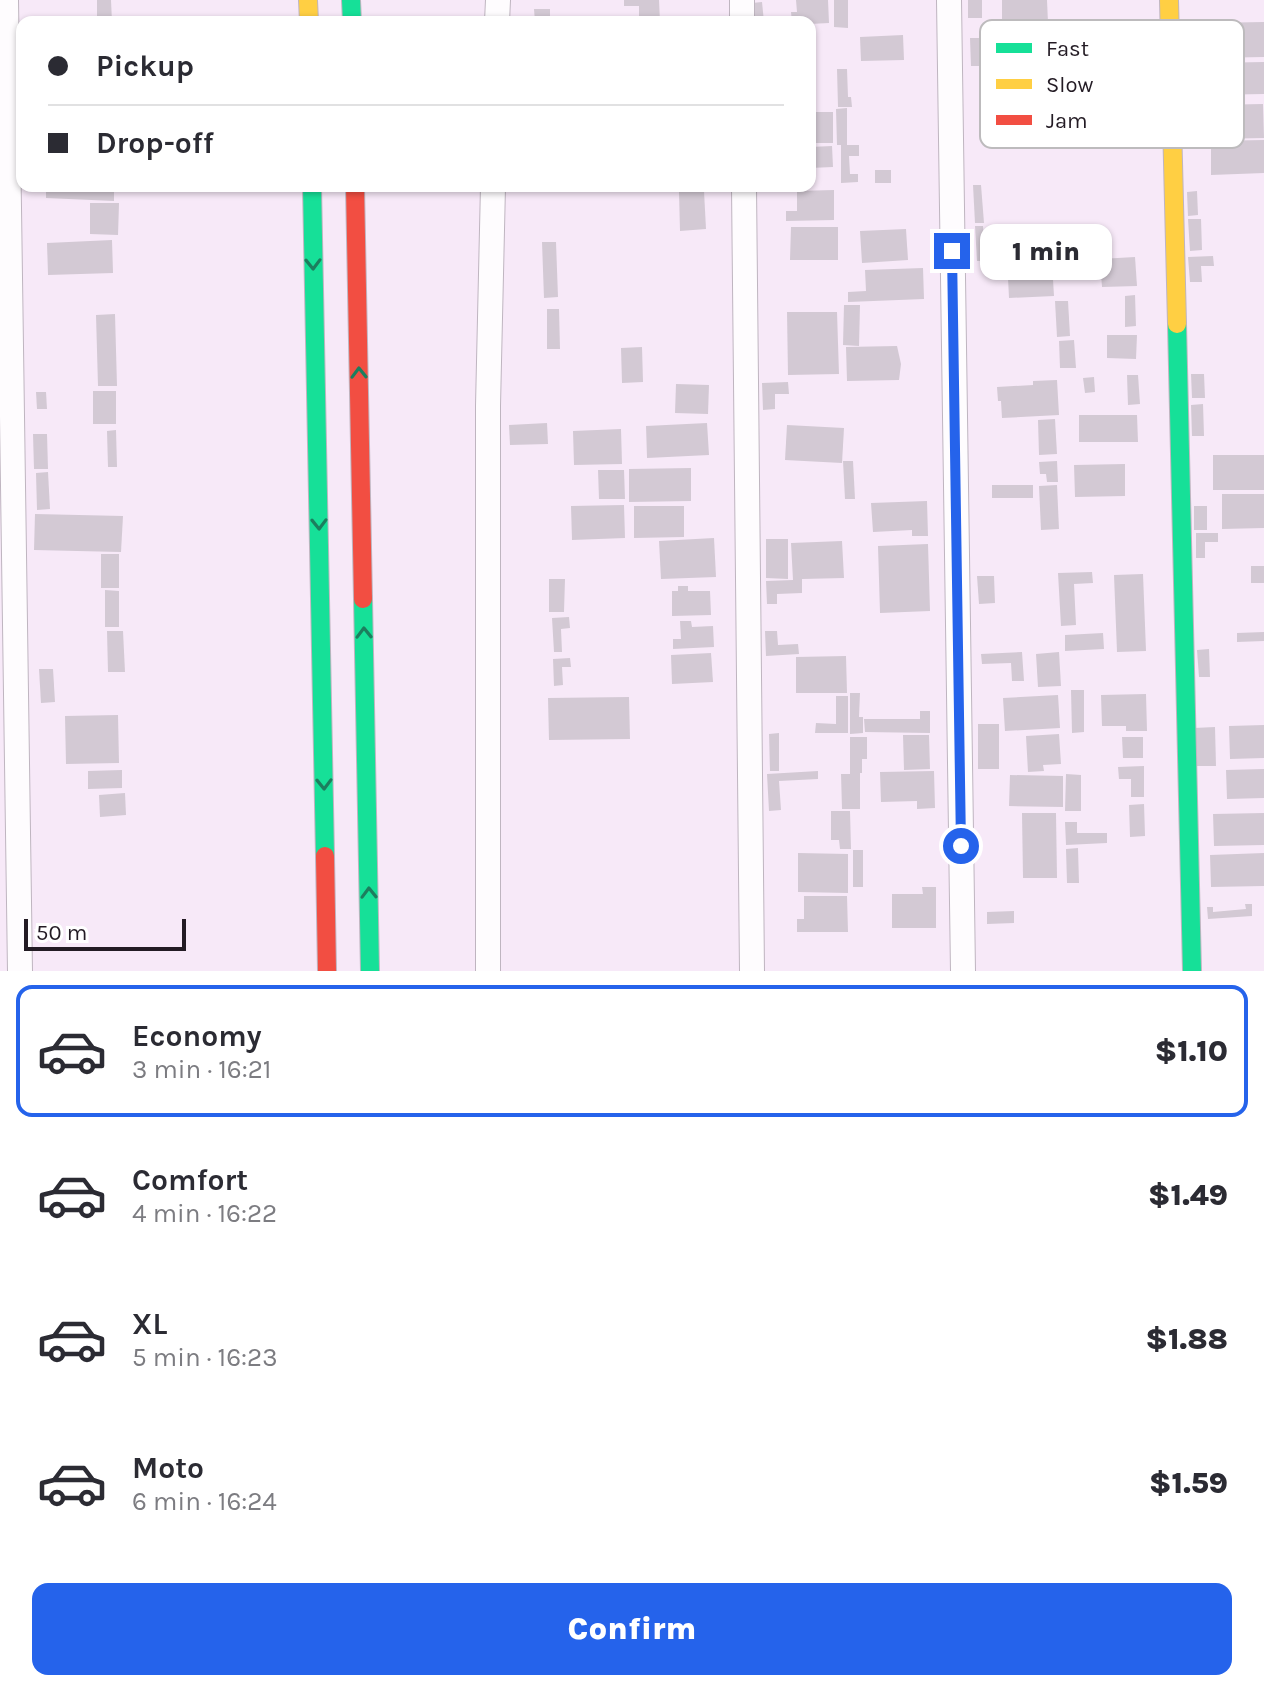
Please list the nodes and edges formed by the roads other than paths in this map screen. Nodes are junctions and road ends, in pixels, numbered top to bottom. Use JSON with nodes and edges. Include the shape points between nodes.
{"nodes":[{"id":1,"x":6,"y":0,"type":"edge"},
{"id":2,"x":949,"y":0,"type":"edge"},
{"id":3,"x":1169,"y":0,"type":"edge"},
{"id":4,"x":1169,"y":20,"type":"edge"},
{"id":5,"x":1173,"y":148,"type":"edge"},
{"id":6,"x":312,"y":192,"type":"edge"},
{"id":7,"x":355,"y":192,"type":"edge"},
{"id":8,"x":493,"y":192,"type":"edge"},
{"id":9,"x":744,"y":192,"type":"edge"},
{"id":10,"x":20,"y":971,"type":"edge"},
{"id":11,"x":327,"y":971,"type":"edge"},
{"id":12,"x":370,"y":971,"type":"edge"},
{"id":13,"x":488,"y":971,"type":"edge"},
{"id":14,"x":752,"y":971,"type":"edge"},
{"id":15,"x":963,"y":971,"type":"edge"},
{"id":16,"x":1192,"y":971,"type":"edge"}],
"edges":[{"from":1,"to":10,"type":"street"},
{"from":2,"to":15,"type":"street"},
{"from":3,"to":4,"type":"main road"},
{"from":5,"to":16,"type":"main road"},
{"from":6,"to":11,"type":"main road","one_way":true},
{"from":12,"to":7,"type":"main road","one_way":true},
{"from":8,"to":13,"type":"street"},
{"from":9,"to":14,"type":"street"}]}
